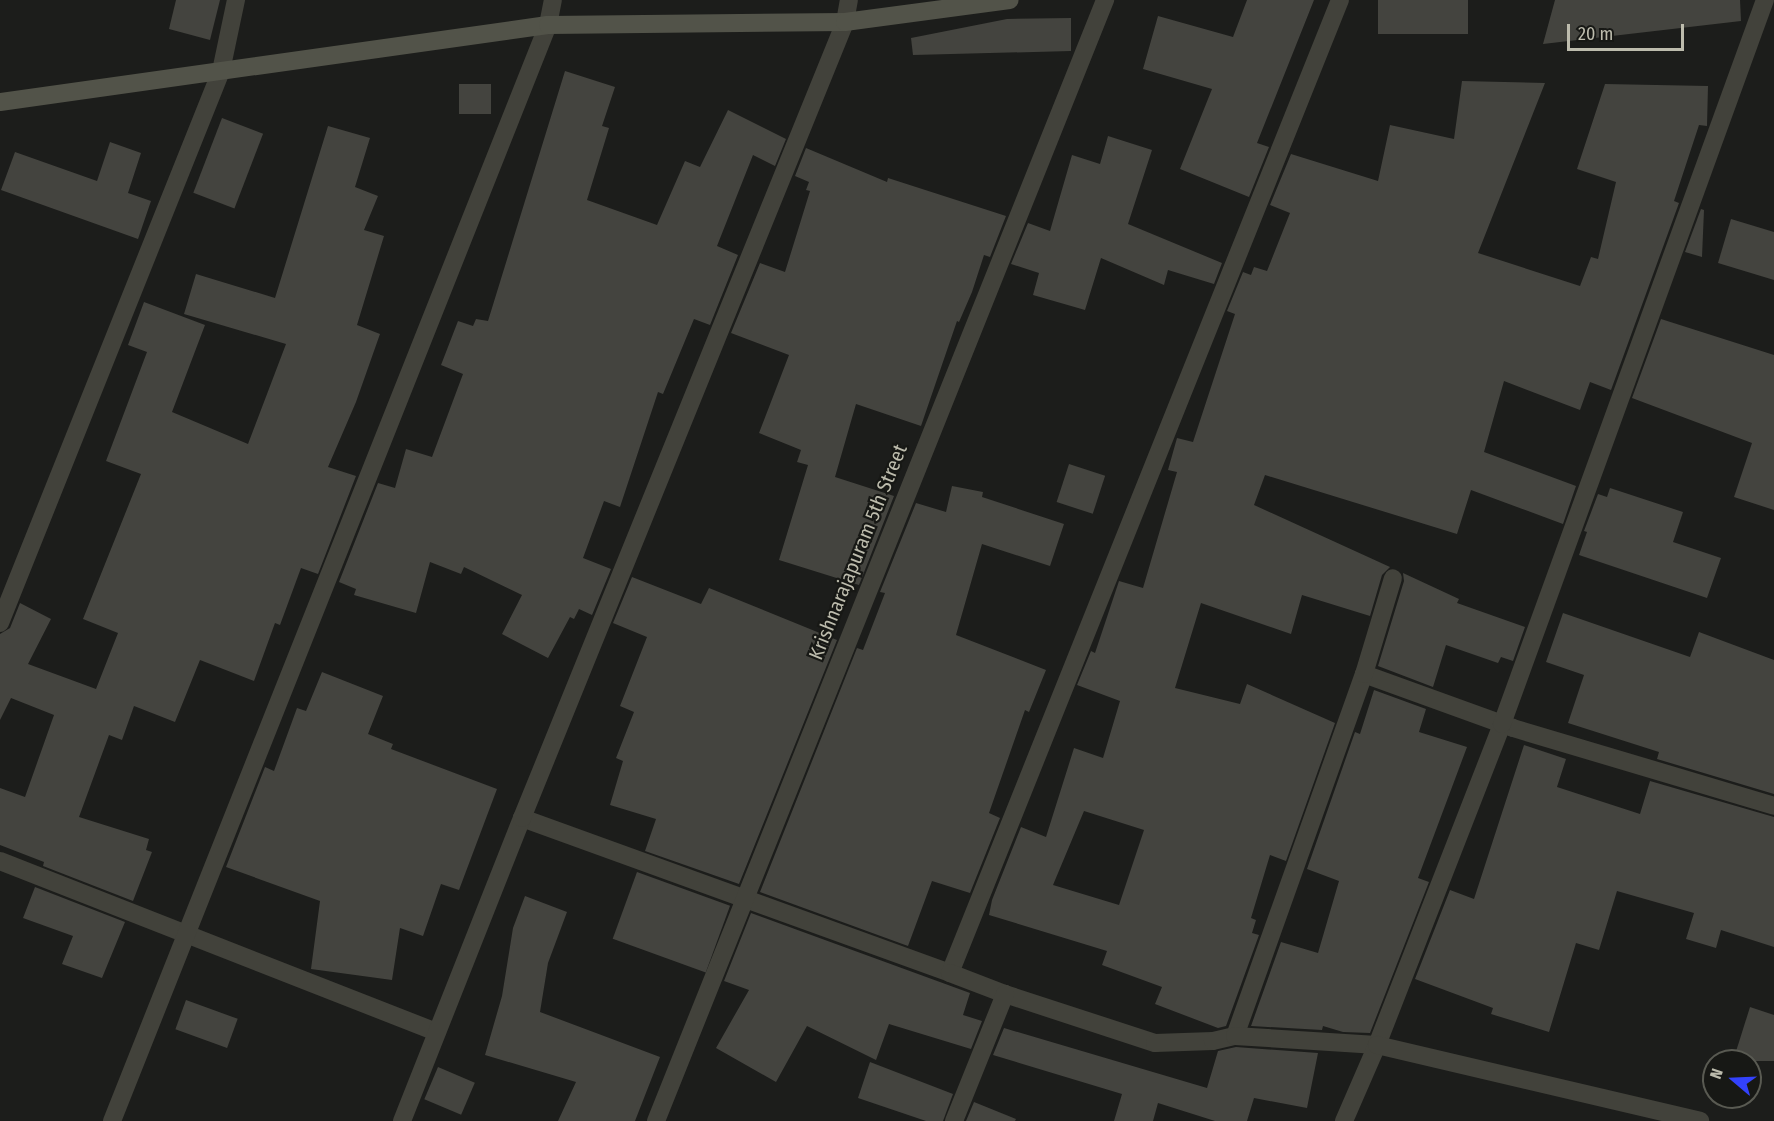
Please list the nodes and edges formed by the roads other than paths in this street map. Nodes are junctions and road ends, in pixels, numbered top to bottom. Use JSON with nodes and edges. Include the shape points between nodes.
{"nodes":[{"id":1,"x":236,"y":0,"type":"edge"},
{"id":2,"x":553,"y":0,"type":"edge"},
{"id":3,"x":849,"y":0,"type":"edge"},
{"id":4,"x":1010,"y":0,"type":"edge"},
{"id":5,"x":1105,"y":0,"type":"edge"},
{"id":6,"x":1340,"y":0,"type":"edge"},
{"id":7,"x":1765,"y":0,"type":"edge"},
{"id":8,"x":845,"y":22,"type":"junction"},
{"id":9,"x":548,"y":25,"type":"junction"},
{"id":10,"x":221,"y":71,"type":"junction"},
{"id":11,"x":0,"y":102,"type":"edge"},
{"id":12,"x":1393,"y":578,"type":"dead end"},
{"id":13,"x":0,"y":623,"type":"edge"},
{"id":14,"x":1364,"y":674,"type":"junction"},
{"id":15,"x":1502,"y":724,"type":"junction"},
{"id":16,"x":1774,"y":806,"type":"edge"},
{"id":17,"x":522,"y":818,"type":"junction"},
{"id":18,"x":0,"y":861,"type":"edge"},
{"id":19,"x":744,"y":897,"type":"junction"},
{"id":20,"x":186,"y":936,"type":"junction"},
{"id":21,"x":950,"y":973,"type":"junction"},
{"id":22,"x":1005,"y":994,"type":"junction"},
{"id":23,"x":437,"y":1032,"type":"junction"},
{"id":24,"x":1235,"y":1036,"type":"junction"},
{"id":25,"x":1377,"y":1045,"type":"junction"},
{"id":26,"x":112,"y":1121,"type":"edge"},
{"id":27,"x":402,"y":1121,"type":"edge"},
{"id":28,"x":656,"y":1121,"type":"edge"},
{"id":29,"x":954,"y":1121,"type":"edge"},
{"id":30,"x":1344,"y":1121,"type":"edge"},
{"id":31,"x":1700,"y":1121,"type":"edge"}],
"edges":[{"from":1,"to":10,"type":"street"},
{"from":2,"to":9,"type":"street"},
{"from":3,"to":8,"type":"street"},
{"from":4,"to":8,"type":"main road"},
{"from":5,"to":19,"type":"street","name":"Krishnarajapuram 5th Street"},
{"from":6,"to":21,"type":"street"},
{"from":7,"to":15,"type":"street"},
{"from":8,"to":9,"type":"main road"},
{"from":8,"to":17,"type":"street"},
{"from":9,"to":10,"type":"main road"},
{"from":9,"to":20,"type":"street"},
{"from":10,"to":11,"type":"main road"},
{"from":10,"to":13,"type":"street"},
{"from":12,"to":14,"type":"street"},
{"from":14,"to":15,"type":"street"},
{"from":14,"to":24,"type":"street"},
{"from":15,"to":16,"type":"street"},
{"from":15,"to":25,"type":"street"},
{"from":17,"to":19,"type":"street"},
{"from":17,"to":23,"type":"street"},
{"from":18,"to":20,"type":"street"},
{"from":19,"to":21,"type":"street"},
{"from":19,"to":28,"type":"street","name":"Krishnarajapuram 5th Street"},
{"from":20,"to":23,"type":"street"},
{"from":20,"to":26,"type":"street"},
{"from":21,"to":22,"type":"street"},
{"from":22,"to":24,"type":"street","via":[[1155,1042],[1213,1041]]},
{"from":22,"to":29,"type":"street"},
{"from":23,"to":27,"type":"street"},
{"from":24,"to":25,"type":"street"},
{"from":25,"to":30,"type":"street"},
{"from":25,"to":31,"type":"street"}]}
